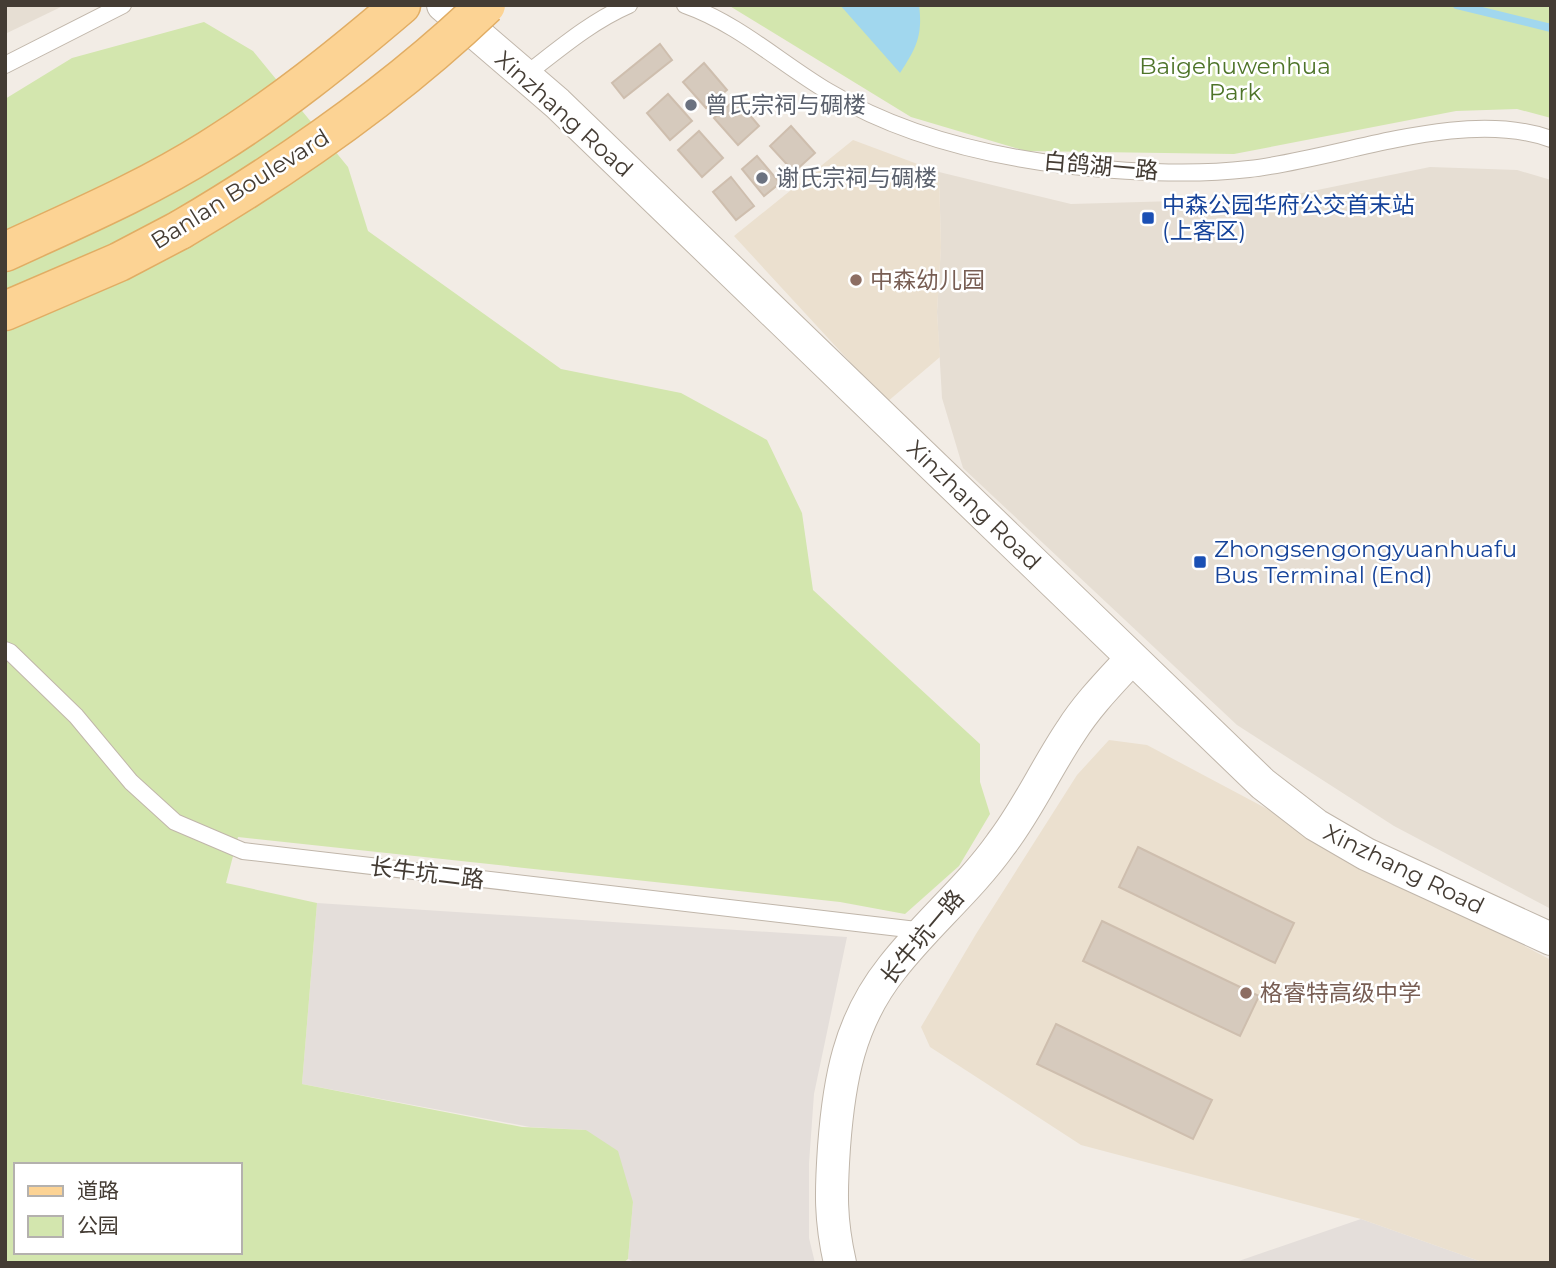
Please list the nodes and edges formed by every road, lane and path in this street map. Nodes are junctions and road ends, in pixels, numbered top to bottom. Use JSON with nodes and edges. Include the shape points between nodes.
{"nodes":[{"id":1,"x":123,"y":5,"type":"edge"},
{"id":2,"x":401,"y":5,"type":"edge"},
{"id":3,"x":443,"y":5,"type":"edge"},
{"id":4,"x":486,"y":5,"type":"edge"},
{"id":5,"x":628,"y":5,"type":"edge"},
{"id":6,"x":685,"y":5,"type":"edge"},
{"id":7,"x":5,"y":65,"type":"edge"},
{"id":8,"x":524,"y":76,"type":"junction"},
{"id":9,"x":1551,"y":139,"type":"edge"},
{"id":10,"x":5,"y":253,"type":"edge"},
{"id":11,"x":5,"y":311,"type":"edge"},
{"id":12,"x":5,"y":650,"type":"edge"},
{"id":13,"x":1132,"y":657,"type":"junction"},
{"id":14,"x":925,"y":931,"type":"junction"},
{"id":15,"x":1551,"y":939,"type":"edge"},
{"id":16,"x":839,"y":1263,"type":"edge"}],
"edges":[{"from":1,"to":7,"type":"lane"},
{"from":2,"to":10,"type":"main road","via":[[317,75],[208,151]]},
{"from":3,"to":8,"type":"street","name":"Xinzhang Road"},
{"from":4,"to":11,"type":"main road","name":"Banlan Boulevard","bridge":true,"via":[[394,84],[269,177],[106,268]]},
{"from":5,"to":8,"type":"lane","via":[[588,27]]},
{"from":6,"to":9,"type":"lane","name":"白鸽湖一路","via":[[737,29],[828,92],[906,129],[1008,156],[1065,165],[1196,172],[1281,165],[1469,130]]},
{"from":8,"to":13,"type":"street","name":"Xinzhang Road"},
{"from":12,"to":14,"type":"lane","name":"长牛坑二路","via":[[76,716],[131,782],[175,822],[243,851]]},
{"from":13,"to":14,"type":"street","name":"长牛坑一路","via":[[1071,730],[1002,844]]},
{"from":13,"to":15,"type":"street","name":"Xinzhang Road","via":[[1263,784],[1316,825],[1366,854]]},
{"from":14,"to":16,"type":"street","name":"长牛坑一路","via":[[869,1001],[844,1065],[830,1201]]}]}
